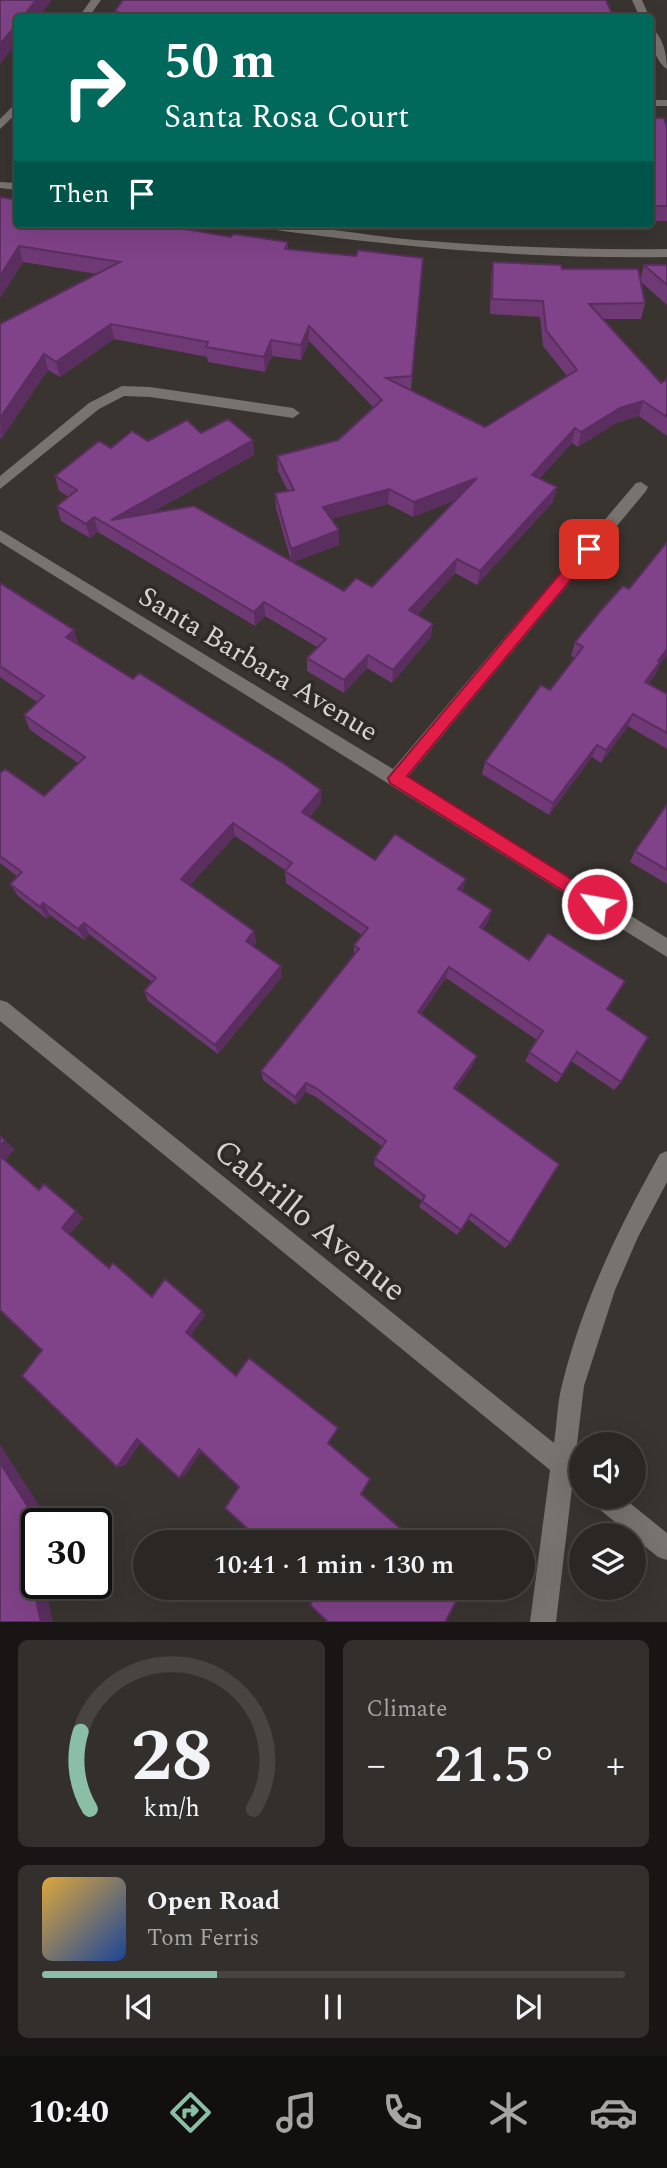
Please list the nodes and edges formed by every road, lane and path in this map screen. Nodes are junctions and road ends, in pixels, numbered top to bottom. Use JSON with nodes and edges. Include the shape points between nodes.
{"nodes":[{"id":1,"x":654,"y":38,"type":"edge"},
{"id":2,"x":667,"y":66,"type":"edge"},
{"id":3,"x":14,"y":109,"type":"edge"},
{"id":4,"x":0,"y":126,"type":"edge"},
{"id":5,"x":292,"y":228,"type":"edge"},
{"id":6,"x":667,"y":253,"type":"edge"},
{"id":7,"x":293,"y":413,"type":"dead end"},
{"id":8,"x":0,"y":484,"type":"edge"},
{"id":9,"x":640,"y":487,"type":"dead end"},
{"id":10,"x":0,"y":536,"type":"edge"},
{"id":11,"x":396,"y":778,"type":"junction"},
{"id":12,"x":667,"y":948,"type":"edge"},
{"id":13,"x":0,"y":1009,"type":"edge"},
{"id":14,"x":667,"y":1161,"type":"edge"},
{"id":15,"x":573,"y":1432,"type":"edge"},
{"id":16,"x":569,"y":1471,"type":"edge"},
{"id":17,"x":569,"y":1494,"type":"edge"},
{"id":18,"x":618,"y":1509,"type":"edge"},
{"id":19,"x":667,"y":1548,"type":"edge"},
{"id":20,"x":543,"y":1622,"type":"edge"}],
"edges":[{"from":1,"to":2,"type":"street"},
{"from":3,"to":4,"type":"street"},
{"from":5,"to":6,"type":"street","via":[[474,248]]},
{"from":7,"to":8,"type":"street","via":[[122,391],[94,406]]},
{"from":9,"to":11,"type":"street"},
{"from":10,"to":11,"type":"street","name":"Santa Barbara Avenue"},
{"from":11,"to":12,"type":"street","name":"Santa Barbara Avenue"},
{"from":13,"to":16,"type":"street","name":"Cabrillo Avenue"},
{"from":14,"to":15,"type":"street","via":[[604,1289],[573,1386]]},
{"from":17,"to":20,"type":"street"},
{"from":18,"to":19,"type":"street"}]}
